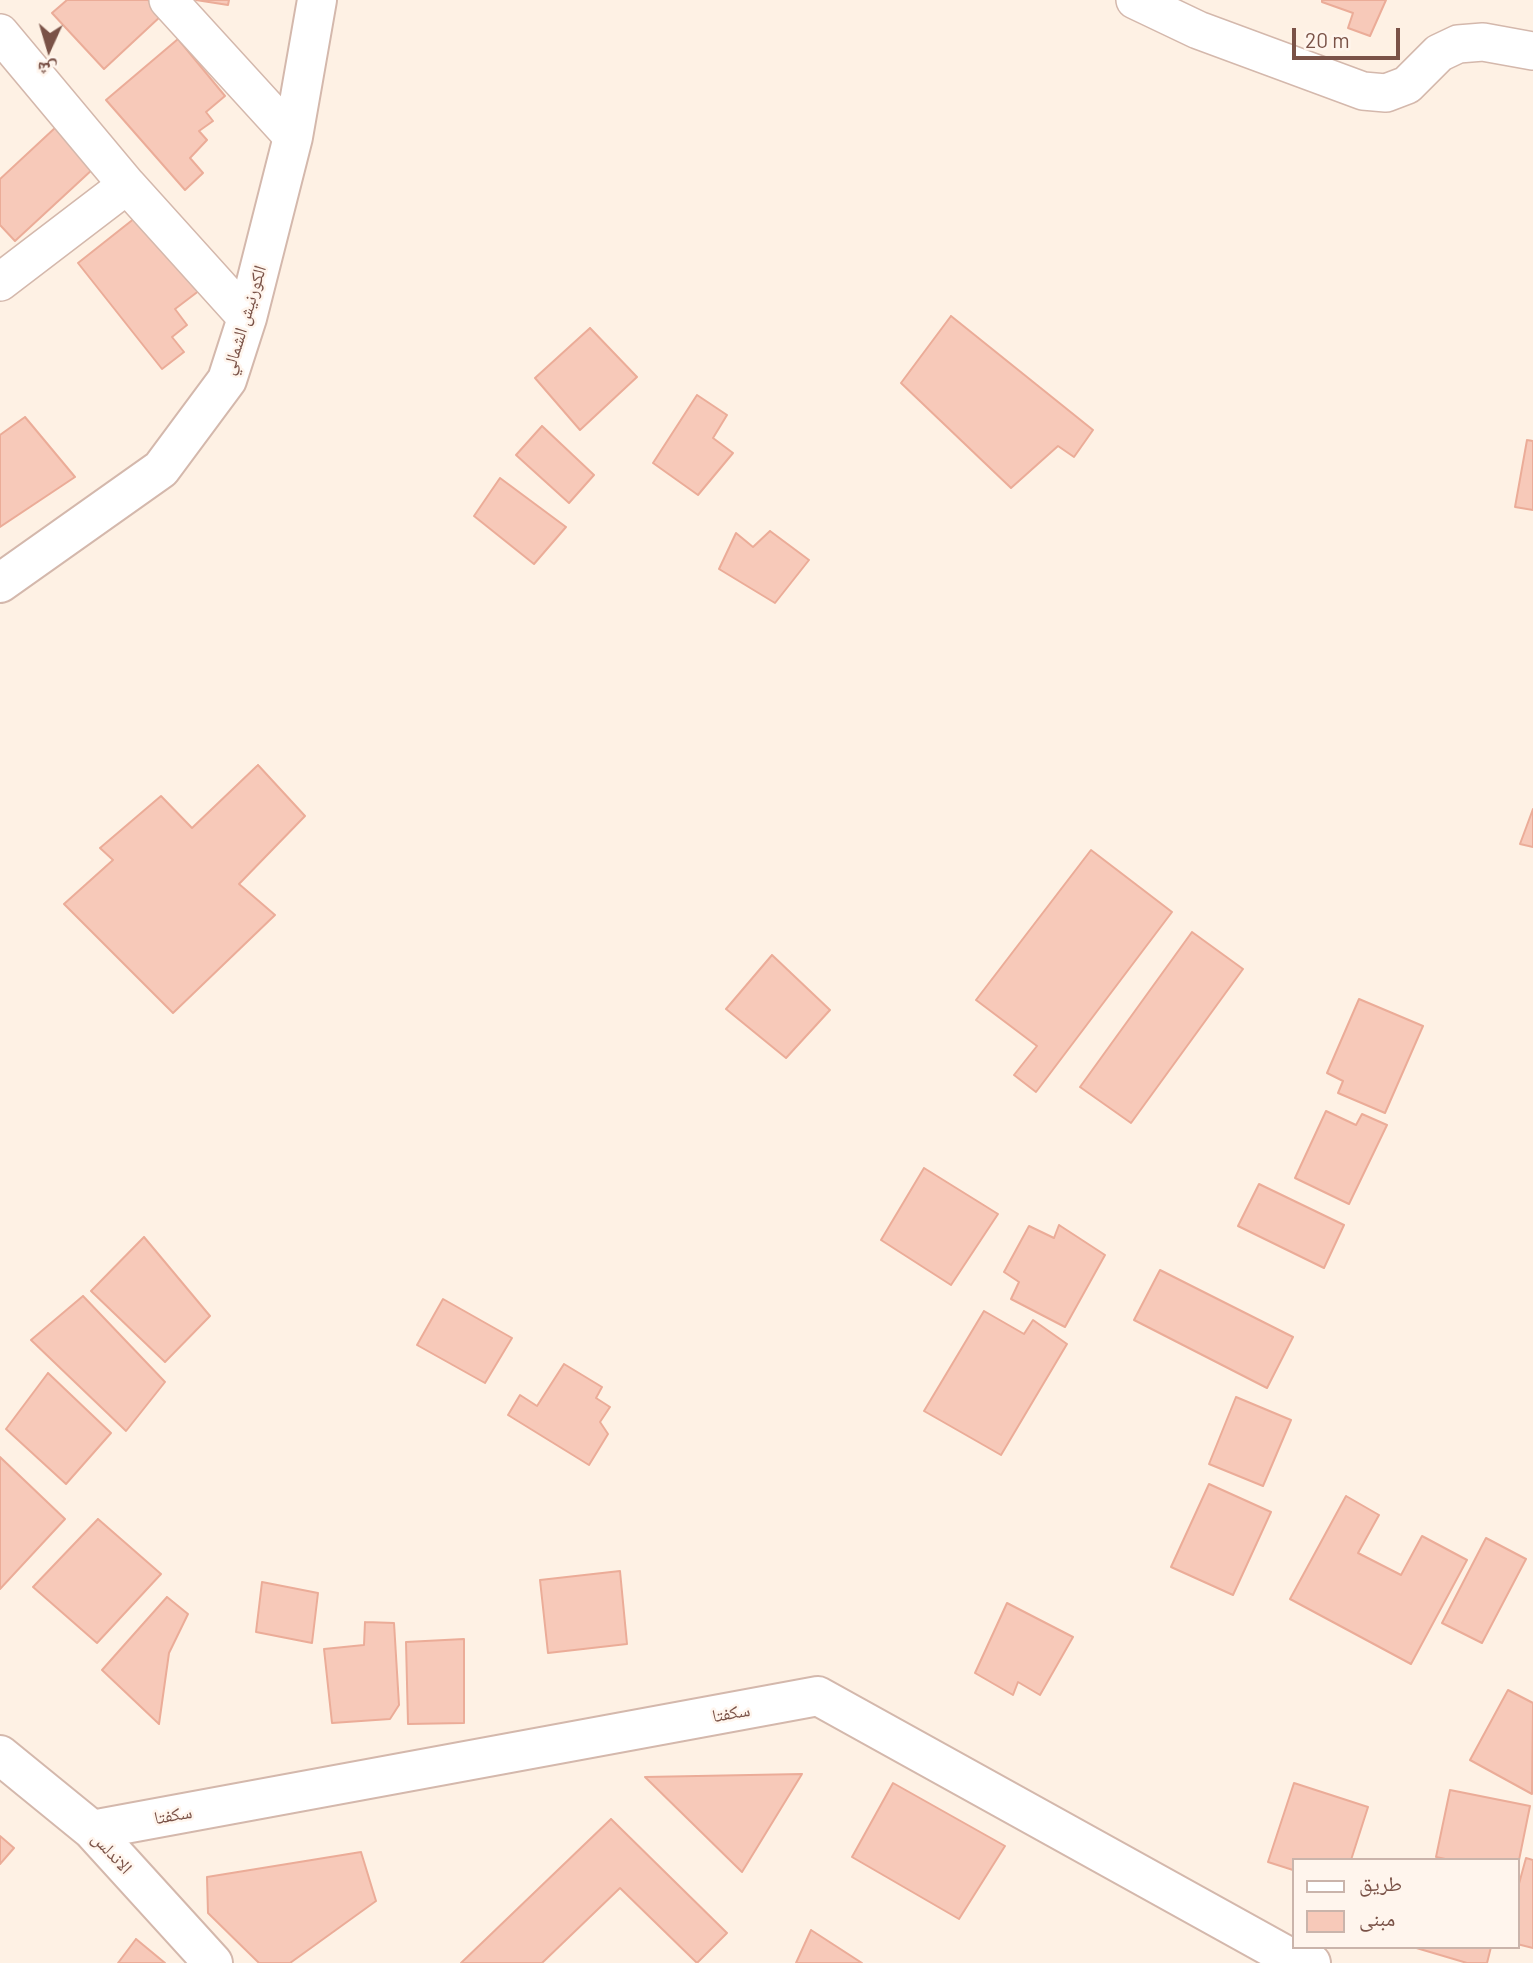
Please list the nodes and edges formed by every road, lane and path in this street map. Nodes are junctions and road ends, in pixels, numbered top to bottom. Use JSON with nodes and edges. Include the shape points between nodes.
{"nodes":[{"id":1,"x":168,"y":0,"type":"edge"},
{"id":2,"x":317,"y":0,"type":"edge"},
{"id":3,"x":1135,"y":0,"type":"edge"},
{"id":4,"x":0,"y":33,"type":"edge"},
{"id":5,"x":1533,"y":51,"type":"edge"},
{"id":6,"x":293,"y":137,"type":"junction"},
{"id":7,"x":127,"y":185,"type":"junction"},
{"id":8,"x":0,"y":282,"type":"edge"},
{"id":9,"x":247,"y":317,"type":"junction"},
{"id":10,"x":0,"y":583,"type":"edge"},
{"id":11,"x":0,"y":1755,"type":"edge"},
{"id":12,"x":92,"y":1830,"type":"junction"},
{"id":13,"x":213,"y":1963,"type":"edge"},
{"id":14,"x":1311,"y":1963,"type":"edge"}],
"edges":[{"from":1,"to":6,"type":"street"},
{"from":2,"to":6,"type":"street","name":"الكورنيش الشمالي"},
{"from":3,"to":5,"type":"street","via":[[1198,30],[1363,91],[1386,93],[1407,85],[1439,53],[1458,44]]},
{"from":4,"to":7,"type":"street"},
{"from":6,"to":9,"type":"street","name":"الكورنيش الشمالي"},
{"from":7,"to":8,"type":"street"},
{"from":7,"to":9,"type":"street"},
{"from":9,"to":10,"type":"street","name":"الكورنيش الشمالي","via":[[227,380],[161,469]]},
{"from":11,"to":12,"type":"street","name":"الاندلس"},
{"from":12,"to":13,"type":"street","name":"الاندلس"},
{"from":12,"to":14,"type":"street","name":"سكفتا","via":[[818,1696],[1289,1957]]}]}
